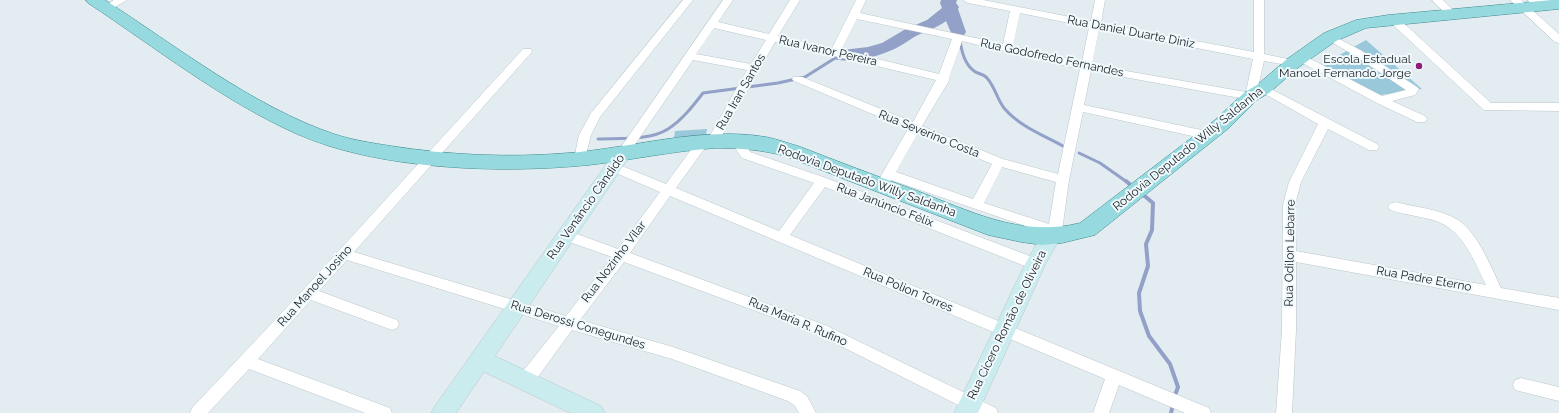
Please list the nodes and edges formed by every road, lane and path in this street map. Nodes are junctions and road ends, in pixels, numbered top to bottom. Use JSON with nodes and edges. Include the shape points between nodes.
{"nodes":[{"id":1,"x":122,"y":0,"type":"edge"},
{"id":2,"x":688,"y":0,"type":"edge"},
{"id":3,"x":728,"y":0,"type":"edge"},
{"id":4,"x":796,"y":0,"type":"edge"},
{"id":5,"x":861,"y":0,"type":"edge"},
{"id":6,"x":968,"y":0,"type":"edge"},
{"id":7,"x":1100,"y":0,"type":"edge"},
{"id":8,"x":1259,"y":0,"type":"edge"},
{"id":9,"x":1437,"y":0,"type":"edge"},
{"id":10,"x":1524,"y":3,"type":"edge"},
{"id":11,"x":100,"y":4,"type":"edge"},
{"id":12,"x":1557,"y":4,"type":"edge"},
{"id":13,"x":1016,"y":9,"type":"junction"},
{"id":14,"x":1452,"y":14,"type":"junction"},
{"id":15,"x":854,"y":15,"type":"junction"},
{"id":16,"x":1393,"y":19,"type":"junction"},
{"id":17,"x":711,"y":24,"type":"junction"},
{"id":18,"x":1096,"y":25,"type":"junction"},
{"id":19,"x":1330,"y":37,"type":"junction"},
{"id":20,"x":773,"y":38,"type":"junction"},
{"id":21,"x":958,"y":38,"type":"junction"},
{"id":22,"x":1559,"y":40,"type":"edge"},
{"id":23,"x":1007,"y":48,"type":"junction"},
{"id":24,"x":527,"y":51,"type":"dead end"},
{"id":25,"x":835,"y":52,"type":"junction"},
{"id":26,"x":690,"y":56,"type":"junction"},
{"id":27,"x":1259,"y":57,"type":"junction"},
{"id":28,"x":1297,"y":60,"type":"junction"},
{"id":29,"x":1087,"y":67,"type":"junction"},
{"id":30,"x":754,"y":68,"type":"junction"},
{"id":31,"x":798,"y":79,"type":"dead end"},
{"id":32,"x":944,"y":79,"type":"junction"},
{"id":33,"x":1257,"y":92,"type":"junction"},
{"id":34,"x":1381,"y":100,"type":"junction"},
{"id":35,"x":1559,"y":107,"type":"edge"},
{"id":36,"x":1079,"y":108,"type":"junction"},
{"id":37,"x":1421,"y":118,"type":"dead end"},
{"id":38,"x":1325,"y":123,"type":"junction"},
{"id":39,"x":915,"y":128,"type":"junction"},
{"id":40,"x":1206,"y":135,"type":"junction"},
{"id":41,"x":707,"y":143,"type":"junction"},
{"id":42,"x":741,"y":143,"type":"junction"},
{"id":43,"x":1373,"y":147,"type":"dead end"},
{"id":44,"x":432,"y":158,"type":"junction"},
{"id":45,"x":580,"y":159,"type":"junction"},
{"id":46,"x":618,"y":160,"type":"junction"},
{"id":47,"x":999,"y":162,"type":"junction"},
{"id":48,"x":885,"y":180,"type":"junction"},
{"id":49,"x":1063,"y":180,"type":"junction"},
{"id":50,"x":822,"y":181,"type":"junction"},
{"id":51,"x":667,"y":190,"type":"junction"},
{"id":52,"x":976,"y":205,"type":"junction"},
{"id":53,"x":1394,"y":207,"type":"dead end"},
{"id":54,"x":1052,"y":234,"type":"junction"},
{"id":55,"x":566,"y":235,"type":"junction"},
{"id":56,"x":782,"y":237,"type":"junction"},
{"id":57,"x":345,"y":254,"type":"junction"},
{"id":58,"x":621,"y":255,"type":"junction"},
{"id":59,"x":1288,"y":255,"type":"junction"},
{"id":60,"x":1035,"y":264,"type":"junction"},
{"id":61,"x":1496,"y":292,"type":"junction"},
{"id":62,"x":309,"y":294,"type":"junction"},
{"id":63,"x":1559,"y":304,"type":"edge"},
{"id":64,"x":516,"y":307,"type":"junction"},
{"id":65,"x":569,"y":323,"type":"junction"},
{"id":66,"x":392,"y":324,"type":"dead end"},
{"id":67,"x":1005,"y":331,"type":"junction"},
{"id":68,"x":480,"y":359,"type":"junction"},
{"id":69,"x":246,"y":361,"type":"junction"},
{"id":70,"x":1114,"y":376,"type":"junction"},
{"id":71,"x":526,"y":380,"type":"junction"},
{"id":72,"x":1521,"y":385,"type":"dead end"},
{"id":73,"x":1559,"y":394,"type":"edge"},
{"id":74,"x":968,"y":408,"type":"edge"},
{"id":75,"x":807,"y":410,"type":"edge"},
{"id":76,"x":198,"y":413,"type":"edge"},
{"id":77,"x":384,"y":413,"type":"edge"},
{"id":78,"x":443,"y":413,"type":"edge"},
{"id":79,"x":593,"y":413,"type":"edge"},
{"id":80,"x":990,"y":413,"type":"edge"},
{"id":81,"x":1101,"y":413,"type":"edge"},
{"id":82,"x":1203,"y":413,"type":"edge"},
{"id":83,"x":1284,"y":413,"type":"edge"}],
"edges":[{"from":1,"to":11,"type":"street"},
{"from":2,"to":45,"type":"street","via":[[595,116],[585,135]]},
{"from":3,"to":17,"type":"street","name":"Rua Venâncio Cândido"},
{"from":4,"to":20,"type":"street","name":"Rua Iran Santos"},
{"from":5,"to":15,"type":"street"},
{"from":6,"to":13,"type":"street","name":"Rua Daniel Duarte Diniz"},
{"from":7,"to":18,"type":"street"},
{"from":8,"to":27,"type":"street"},
{"from":9,"to":14,"type":"street"},
{"from":10,"to":12,"type":"main road","name":"Rodovia Deputado Willy Saldanha"},
{"from":10,"to":14,"type":"main road","name":"Rodovia Deputado Willy Saldanha"},
{"from":10,"to":22,"type":"street"},
{"from":11,"to":44,"type":"main road","name":"Rodovia Deputado Willy Saldanha","via":[[246,99],[303,128],[346,145]]},
{"from":13,"to":18,"type":"street","name":"Rua Daniel Duarte Diniz"},
{"from":13,"to":23,"type":"street"},
{"from":14,"to":16,"type":"main road","name":"Rodovia Deputado Willy Saldanha"},
{"from":15,"to":21,"type":"street","name":"Rua Godofredo Fernandes"},
{"from":15,"to":25,"type":"street"},
{"from":16,"to":19,"type":"main road","name":"Rodovia Deputado Willy Saldanha","via":[[1362,24]]},
{"from":16,"to":35,"type":"street","via":[[1488,107]]},
{"from":17,"to":20,"type":"street","name":"Rua Ivanor Pereira"},
{"from":17,"to":26,"type":"street","name":"Rua Venâncio Cândido"},
{"from":18,"to":27,"type":"street","name":"Rua Daniel Duarte Diniz"},
{"from":18,"to":29,"type":"street"},
{"from":19,"to":28,"type":"main road","name":"Rodovia Deputado Willy Saldanha"},
{"from":19,"to":34,"type":"street","via":[[1413,90]]},
{"from":20,"to":25,"type":"street","name":"Rua Ivanor Pereira"},
{"from":20,"to":30,"type":"street","name":"Rua Iran Santos"},
{"from":21,"to":23,"type":"street","name":"Rua Godofredo Fernandes"},
{"from":21,"to":32,"type":"street"},
{"from":23,"to":29,"type":"street","name":"Rua Godofredo Fernandes"},
{"from":24,"to":44,"type":"street","name":"Rua Manoel Josino"},
{"from":25,"to":32,"type":"street","name":"Rua Ivanor Pereira"},
{"from":26,"to":30,"type":"street"},
{"from":26,"to":46,"type":"street","name":"Rua Venâncio Cândido"},
{"from":27,"to":28,"type":"street","name":"Rua Daniel Duarte Diniz"},
{"from":27,"to":33,"type":"street"},
{"from":28,"to":33,"type":"main road","name":"Rodovia Deputado Willy Saldanha"},
{"from":28,"to":34,"type":"street","name":"Rua Daniel Duarte Diniz"},
{"from":29,"to":33,"type":"street","name":"Rua Godofredo Fernandes"},
{"from":29,"to":36,"type":"street"},
{"from":30,"to":41,"type":"street","name":"Rua Iran Santos"},
{"from":31,"to":39,"type":"street","name":"Rua Severino Costa"},
{"from":32,"to":39,"type":"street"},
{"from":33,"to":38,"type":"street"},
{"from":33,"to":40,"type":"main road","name":"Rodovia Deputado Willy Saldanha"},
{"from":34,"to":37,"type":"street","name":"Rua Daniel Duarte Diniz"},
{"from":36,"to":40,"type":"street"},
{"from":36,"to":49,"type":"street"},
{"from":38,"to":43,"type":"street"},
{"from":38,"to":59,"type":"street","name":"Rua Odilon Lebarre","via":[[1292,192],[1289,205]]},
{"from":39,"to":47,"type":"street","name":"Rua Severino Costa"},
{"from":39,"to":48,"type":"street"},
{"from":40,"to":54,"type":"main road","name":"Rodovia Deputado Willy Saldanha","via":[[1087,229],[1066,235]]},
{"from":41,"to":42,"type":"main road","name":"Rodovia Deputado Willy Saldanha"},
{"from":41,"to":46,"type":"main road","name":"Rodovia Deputado Willy Saldanha"},
{"from":41,"to":51,"type":"street","name":"Rua Nozinho Vilar"},
{"from":42,"to":48,"type":"main road","name":"Rodovia Deputado Willy Saldanha","via":[[765,144]]},
{"from":42,"to":50,"type":"street","name":"Rua Janúncio Félix","via":[[746,155]]},
{"from":44,"to":45,"type":"main road","name":"Rodovia Deputado Willy Saldanha","via":[[470,162]]},
{"from":44,"to":57,"type":"street","name":"Rua Manoel Josino"},
{"from":45,"to":46,"type":"main road","name":"Rodovia Deputado Willy Saldanha"},
{"from":46,"to":51,"type":"street","name":"Rua Polion Torres"},
{"from":46,"to":55,"type":"street","name":"Rua Venâncio Cândido"},
{"from":47,"to":49,"type":"street","name":"Rua Severino Costa"},
{"from":47,"to":52,"type":"street"},
{"from":48,"to":52,"type":"street"},
{"from":48,"to":54,"type":"main road","name":"Rodovia Deputado Willy Saldanha","via":[[996,229],[1026,236]]},
{"from":49,"to":54,"type":"street"},
{"from":50,"to":56,"type":"street"},
{"from":50,"to":60,"type":"street","name":"Rua Janúncio Félix"},
{"from":51,"to":56,"type":"street","name":"Rua Polion Torres"},
{"from":51,"to":58,"type":"street","name":"Rua Nozinho Vilar"},
{"from":52,"to":54,"type":"street"},
{"from":53,"to":61,"type":"street","via":[[1446,220],[1464,232]]},
{"from":54,"to":60,"type":"street","name":"Rua Cícero Romão de Oliveira"},
{"from":55,"to":58,"type":"street","name":"Rua Maria R. Rufino"},
{"from":55,"to":64,"type":"street","name":"Rua Venâncio Cândido"},
{"from":56,"to":67,"type":"street","name":"Rua Polion Torres"},
{"from":57,"to":62,"type":"street","name":"Rua Manoel Josino"},
{"from":57,"to":64,"type":"street","name":"Rua Derossi Conegundes"},
{"from":58,"to":65,"type":"street","name":"Rua Nozinho Vilar"},
{"from":58,"to":74,"type":"street","name":"Rua Maria R. Rufino","via":[[820,329]]},
{"from":59,"to":61,"type":"street","name":"Rua Padre Eterno"},
{"from":59,"to":83,"type":"street","name":"Rua Odilon Lebarre","via":[[1289,330]]},
{"from":60,"to":67,"type":"street","name":"Rua Cícero Romão de Oliveira"},
{"from":61,"to":63,"type":"street","name":"Rua Padre Eterno"},
{"from":62,"to":66,"type":"street"},
{"from":62,"to":69,"type":"street","name":"Rua Manoel Josino"},
{"from":64,"to":65,"type":"street","name":"Rua Derossi Conegundes"},
{"from":64,"to":68,"type":"street","name":"Rua Venâncio Cândido"},
{"from":65,"to":71,"type":"street","name":"Rua Nozinho Vilar"},
{"from":65,"to":75,"type":"street","name":"Rua Derossi Conegundes","via":[[672,353],[794,396]]},
{"from":67,"to":70,"type":"street","name":"Rua Polion Torres"},
{"from":67,"to":74,"type":"street","name":"Rua Cícero Romão de Oliveira"},
{"from":68,"to":71,"type":"street"},
{"from":68,"to":78,"type":"street","name":"Rua Venâncio Cândido"},
{"from":69,"to":76,"type":"street","name":"Rua Manoel Josino"},
{"from":69,"to":77,"type":"street"},
{"from":70,"to":81,"type":"street"},
{"from":70,"to":82,"type":"street","name":"Rua Polion Torres"},
{"from":71,"to":79,"type":"street"},
{"from":72,"to":73,"type":"street"},
{"from":74,"to":80,"type":"street","name":"Rua Maria R. Rufino"}]}
